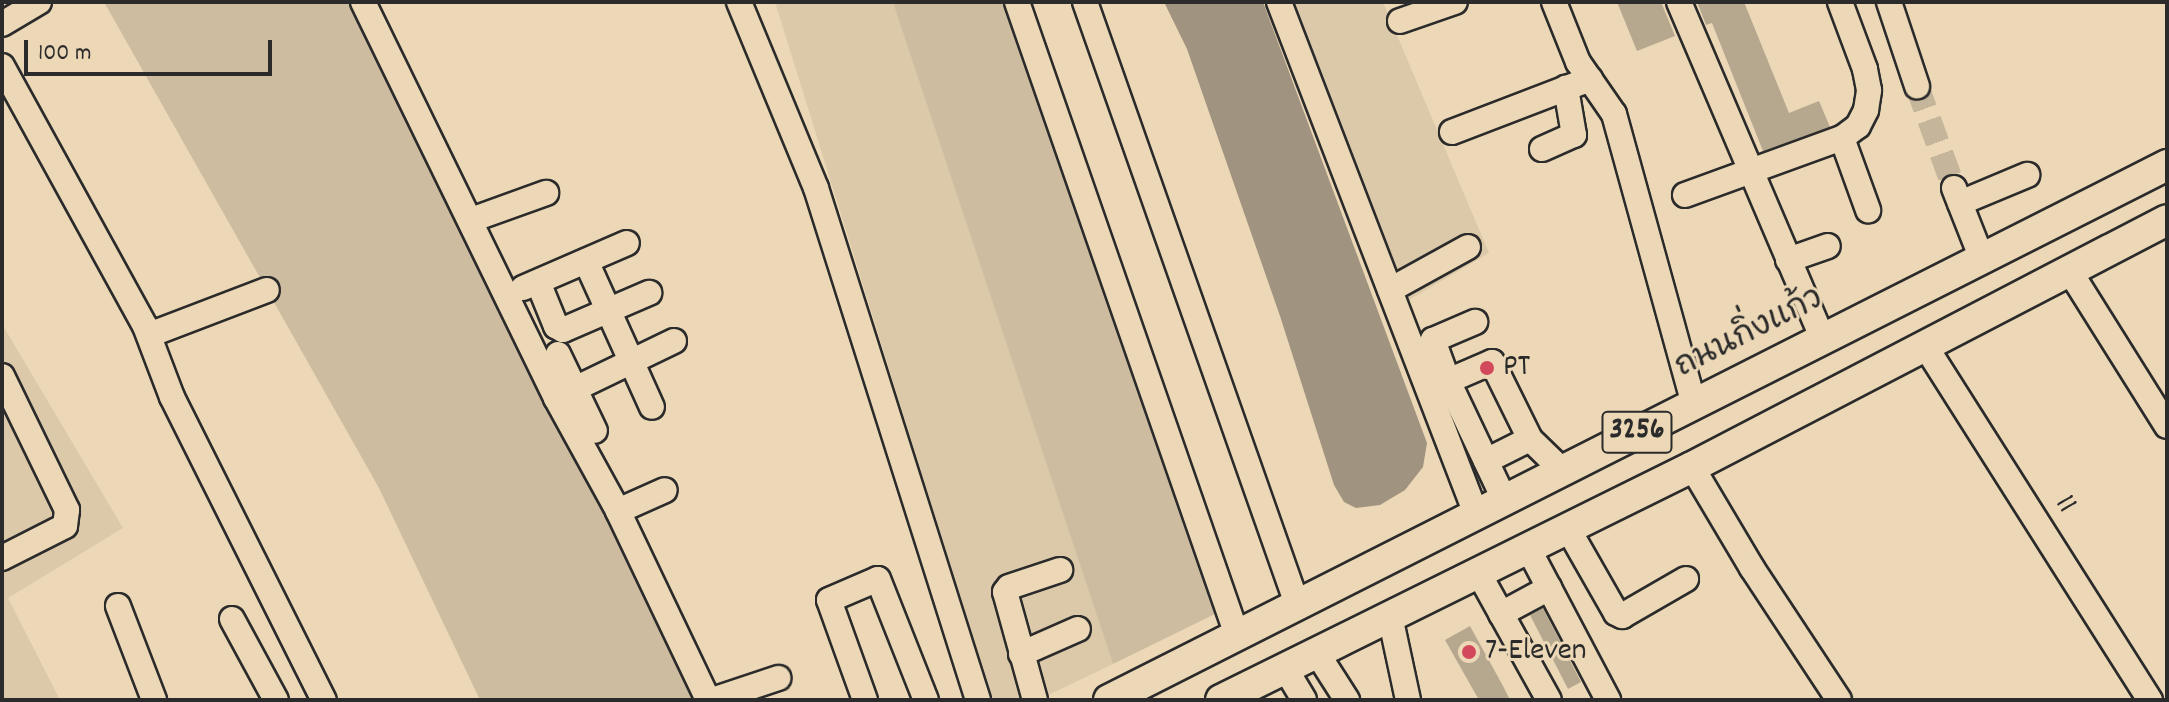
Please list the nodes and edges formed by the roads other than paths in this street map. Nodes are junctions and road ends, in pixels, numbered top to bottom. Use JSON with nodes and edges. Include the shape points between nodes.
{"nodes":[{"id":1,"x":39,"y":2,"type":"edge"},
{"id":2,"x":363,"y":2,"type":"edge"},
{"id":3,"x":739,"y":2,"type":"edge"},
{"id":4,"x":1017,"y":2,"type":"edge"},
{"id":5,"x":1085,"y":2,"type":"edge"},
{"id":6,"x":1279,"y":2,"type":"edge"},
{"id":7,"x":1455,"y":2,"type":"edge"},
{"id":8,"x":1554,"y":2,"type":"edge"},
{"id":9,"x":1679,"y":2,"type":"edge"},
{"id":10,"x":1840,"y":2,"type":"edge"},
{"id":11,"x":1889,"y":2,"type":"edge"},
{"id":12,"x":1400,"y":21,"type":"dead end"},
{"id":13,"x":2,"y":24,"type":"edge"},
{"id":14,"x":2,"y":66,"type":"edge"},
{"id":15,"x":1590,"y":79,"type":"junction"},
{"id":16,"x":1917,"y":86,"type":"tunnel mouth"},
{"id":17,"x":1566,"y":88,"type":"junction"},
{"id":18,"x":9,"y":93,"type":"edge"},
{"id":19,"x":1452,"y":132,"type":"dead end"},
{"id":20,"x":1842,"y":138,"type":"junction"},
{"id":21,"x":1542,"y":149,"type":"dead end"},
{"id":22,"x":2167,"y":165,"type":"edge"},
{"id":23,"x":1749,"y":172,"type":"junction"},
{"id":24,"x":2027,"y":175,"type":"dead end"},
{"id":25,"x":2133,"y":183,"type":"junction"},
{"id":26,"x":546,"y":193,"type":"dead end"},
{"id":27,"x":1685,"y":195,"type":"dead end"},
{"id":28,"x":1868,"y":210,"type":"dead end"},
{"id":29,"x":471,"y":220,"type":"junction"},
{"id":30,"x":2162,"y":223,"type":"edge"},
{"id":31,"x":627,"y":243,"type":"dead end"},
{"id":32,"x":1828,"y":246,"type":"dead end"},
{"id":33,"x":1468,"y":247,"type":"dead end"},
{"id":34,"x":1982,"y":259,"type":"junction"},
{"id":35,"x":1788,"y":260,"type":"junction"},
{"id":36,"x":586,"y":261,"type":"junction"},
{"id":37,"x":2069,"y":270,"type":"junction"},
{"id":38,"x":538,"y":282,"type":"junction"},
{"id":39,"x":267,"y":290,"type":"dead end"},
{"id":40,"x":1390,"y":290,"type":"junction"},
{"id":41,"x":649,"y":293,"type":"dead end"},
{"id":42,"x":507,"y":295,"type":"junction"},
{"id":43,"x":607,"y":312,"type":"junction"},
{"id":44,"x":1475,"y":322,"type":"dead end"},
{"id":45,"x":149,"y":335,"type":"junction"},
{"id":46,"x":1823,"y":339,"type":"junction"},
{"id":47,"x":674,"y":341,"type":"dead end"},
{"id":48,"x":1924,"y":344,"type":"junction"},
{"id":49,"x":558,"y":354,"type":"dead end"},
{"id":50,"x":629,"y":363,"type":"junction"},
{"id":51,"x":2,"y":376,"type":"edge"},
{"id":52,"x":1448,"y":381,"type":"junction"},
{"id":53,"x":566,"y":394,"type":"junction"},
{"id":54,"x":1694,"y":404,"type":"junction"},
{"id":55,"x":652,"y":407,"type":"dead end"},
{"id":56,"x":2167,"y":426,"type":"edge"},
{"id":57,"x":595,"y":431,"type":"dead end"},
{"id":58,"x":1530,"y":439,"type":"junction"},
{"id":59,"x":1486,"y":461,"type":"junction"},
{"id":60,"x":1692,"y":467,"type":"junction"},
{"id":61,"x":1562,"y":470,"type":"junction"},
{"id":62,"x":665,"y":490,"type":"dead end"},
{"id":63,"x":1504,"y":499,"type":"junction"},
{"id":64,"x":618,"y":511,"type":"junction"},
{"id":65,"x":1476,"y":514,"type":"junction"},
{"id":66,"x":1567,"y":527,"type":"junction"},
{"id":67,"x":1528,"y":548,"type":"junction"},
{"id":68,"x":2,"y":558,"type":"edge"},
{"id":69,"x":1060,"y":570,"type":"dead end"},
{"id":70,"x":1478,"y":572,"type":"junction"},
{"id":71,"x":1686,"y":579,"type":"dead end"},
{"id":72,"x":1549,"y":588,"type":"junction"},
{"id":73,"x":1297,"y":604,"type":"junction"},
{"id":74,"x":118,"y":606,"type":"dead end"},
{"id":75,"x":1501,"y":614,"type":"junction"},
{"id":76,"x":1390,"y":616,"type":"junction"},
{"id":77,"x":232,"y":619,"type":"dead end"},
{"id":78,"x":1078,"y":629,"type":"dead end"},
{"id":79,"x":1237,"y":635,"type":"junction"},
{"id":80,"x":1317,"y":653,"type":"junction"},
{"id":81,"x":1021,"y":654,"type":"junction"},
{"id":82,"x":1285,"y":668,"type":"junction"},
{"id":83,"x":778,"y":678,"type":"dead end"},
{"id":84,"x":154,"y":700,"type":"edge"},
{"id":85,"x":276,"y":700,"type":"edge"},
{"id":86,"x":324,"y":700,"type":"edge"},
{"id":87,"x":710,"y":700,"type":"edge"},
{"id":88,"x":865,"y":700,"type":"edge"},
{"id":89,"x":926,"y":700,"type":"edge"},
{"id":90,"x":978,"y":700,"type":"edge"},
{"id":91,"x":1035,"y":700,"type":"edge"},
{"id":92,"x":1109,"y":700,"type":"edge"},
{"id":93,"x":1221,"y":700,"type":"edge"},
{"id":94,"x":1304,"y":700,"type":"edge"},
{"id":95,"x":1347,"y":700,"type":"edge"},
{"id":96,"x":1408,"y":700,"type":"edge"},
{"id":97,"x":1549,"y":700,"type":"edge"},
{"id":98,"x":1608,"y":700,"type":"edge"},
{"id":99,"x":1839,"y":700,"type":"edge"},
{"id":100,"x":2150,"y":700,"type":"edge"}],
"edges":[{"from":1,"to":13,"type":"street"},
{"from":2,"to":29,"type":"street"},
{"from":3,"to":90,"type":"street","via":[[816,188]]},
{"from":4,"to":79,"type":"street"},
{"from":5,"to":73,"type":"street"},
{"from":6,"to":40,"type":"street"},
{"from":7,"to":12,"type":"street"},
{"from":8,"to":15,"type":"street"},
{"from":9,"to":23,"type":"street"},
{"from":10,"to":20,"type":"street","via":[[1869,90],[1858,126]]},
{"from":11,"to":16,"type":"street"},
{"from":14,"to":18,"type":"street"},
{"from":15,"to":17,"type":"street"},
{"from":15,"to":54,"type":"street","via":[[1614,114]]},
{"from":17,"to":19,"type":"street"},
{"from":17,"to":21,"type":"street","via":[[1574,135]]},
{"from":18,"to":45,"type":"street"},
{"from":20,"to":23,"type":"street"},
{"from":20,"to":28,"type":"street"},
{"from":22,"to":25,"type":"main road","name":"ถนนกิ่งแก้ว","number":"3256"},
{"from":23,"to":27,"type":"street"},
{"from":23,"to":35,"type":"street"},
{"from":24,"to":34,"type":"street","via":[[1957,196]]},
{"from":25,"to":30,"type":"main road"},
{"from":25,"to":34,"type":"main road","name":"ถนนกิ่งแก้ว","number":"3256"},
{"from":26,"to":29,"type":"street"},
{"from":29,"to":42,"type":"street"},
{"from":30,"to":37,"type":"main road","number":"3256"},
{"from":31,"to":36,"type":"street"},
{"from":32,"to":35,"type":"street"},
{"from":33,"to":40,"type":"street"},
{"from":34,"to":46,"type":"main road","name":"ถนนกิ่งแก้ว","number":"3256"},
{"from":35,"to":46,"type":"street"},
{"from":36,"to":38,"type":"street"},
{"from":36,"to":43,"type":"street"},
{"from":37,"to":48,"type":"main road","number":"3256"},
{"from":37,"to":56,"type":"street"},
{"from":38,"to":42,"type":"street"},
{"from":38,"to":43,"type":"street","via":[[559,330]]},
{"from":39,"to":45,"type":"street"},
{"from":40,"to":65,"type":"street"},
{"from":41,"to":43,"type":"street"},
{"from":42,"to":53,"type":"street"},
{"from":43,"to":50,"type":"street"},
{"from":44,"to":52,"type":"street","via":[[1433,340]]},
{"from":45,"to":86,"type":"street","via":[[172,397]]},
{"from":46,"to":54,"type":"main road","name":"ถนนกิ่งแก้ว","number":"3256"},
{"from":47,"to":50,"type":"street"},
{"from":48,"to":60,"type":"main road","number":"3256"},
{"from":48,"to":100,"type":"street","name":"11"},
{"from":49,"to":53,"type":"street"},
{"from":50,"to":53,"type":"street"},
{"from":50,"to":55,"type":"street"},
{"from":51,"to":68,"type":"street","via":[[67,510],[65,526]]},
{"from":52,"to":58,"type":"street","via":[[1492,362]]},
{"from":52,"to":59,"type":"street"},
{"from":53,"to":57,"type":"street"},
{"from":53,"to":64,"type":"street"},
{"from":54,"to":61,"type":"main road","name":"ถนนกิ่งแก้ว","number":"3256"},
{"from":58,"to":59,"type":"street"},
{"from":58,"to":61,"type":"street"},
{"from":59,"to":63,"type":"street"},
{"from":60,"to":66,"type":"main road","number":"3256"},
{"from":60,"to":99,"type":"street"},
{"from":61,"to":63,"type":"main road","name":"ถนนกิ่งแก้ว","number":"3256"},
{"from":62,"to":64,"type":"street"},
{"from":63,"to":65,"type":"main road","name":"ถนนกิ่งแก้ว","number":"3256"},
{"from":64,"to":87,"type":"street"},
{"from":65,"to":73,"type":"main road","name":"ถนนกิ่งแก้ว","number":"3256"},
{"from":66,"to":67,"type":"main road","number":"3256"},
{"from":66,"to":71,"type":"street","via":[[1622,616]]},
{"from":67,"to":70,"type":"main road","number":"3256"},
{"from":67,"to":72,"type":"street"},
{"from":69,"to":81,"type":"street","via":[[1005,592]]},
{"from":70,"to":75,"type":"street"},
{"from":70,"to":76,"type":"main road","number":"3256"},
{"from":72,"to":75,"type":"street"},
{"from":72,"to":98,"type":"street"},
{"from":73,"to":79,"type":"main road","name":"ถนนกิ่งแก้ว","number":"3256"},
{"from":74,"to":84,"type":"street"},
{"from":75,"to":97,"type":"street"},
{"from":76,"to":80,"type":"main road","number":"3256"},
{"from":76,"to":96,"type":"street"},
{"from":77,"to":85,"type":"street"},
{"from":78,"to":81,"type":"street"},
{"from":79,"to":92,"type":"main road","name":"ถนนกิ่งแก้ว","number":"3256"},
{"from":80,"to":82,"type":"main road","number":"3256"},
{"from":80,"to":95,"type":"street"},
{"from":81,"to":91,"type":"street"},
{"from":82,"to":93,"type":"main road","number":"3256"},
{"from":82,"to":94,"type":"street"},
{"from":83,"to":87,"type":"street"},
{"from":88,"to":89,"type":"street","via":[[829,600],[878,579]]}]}
